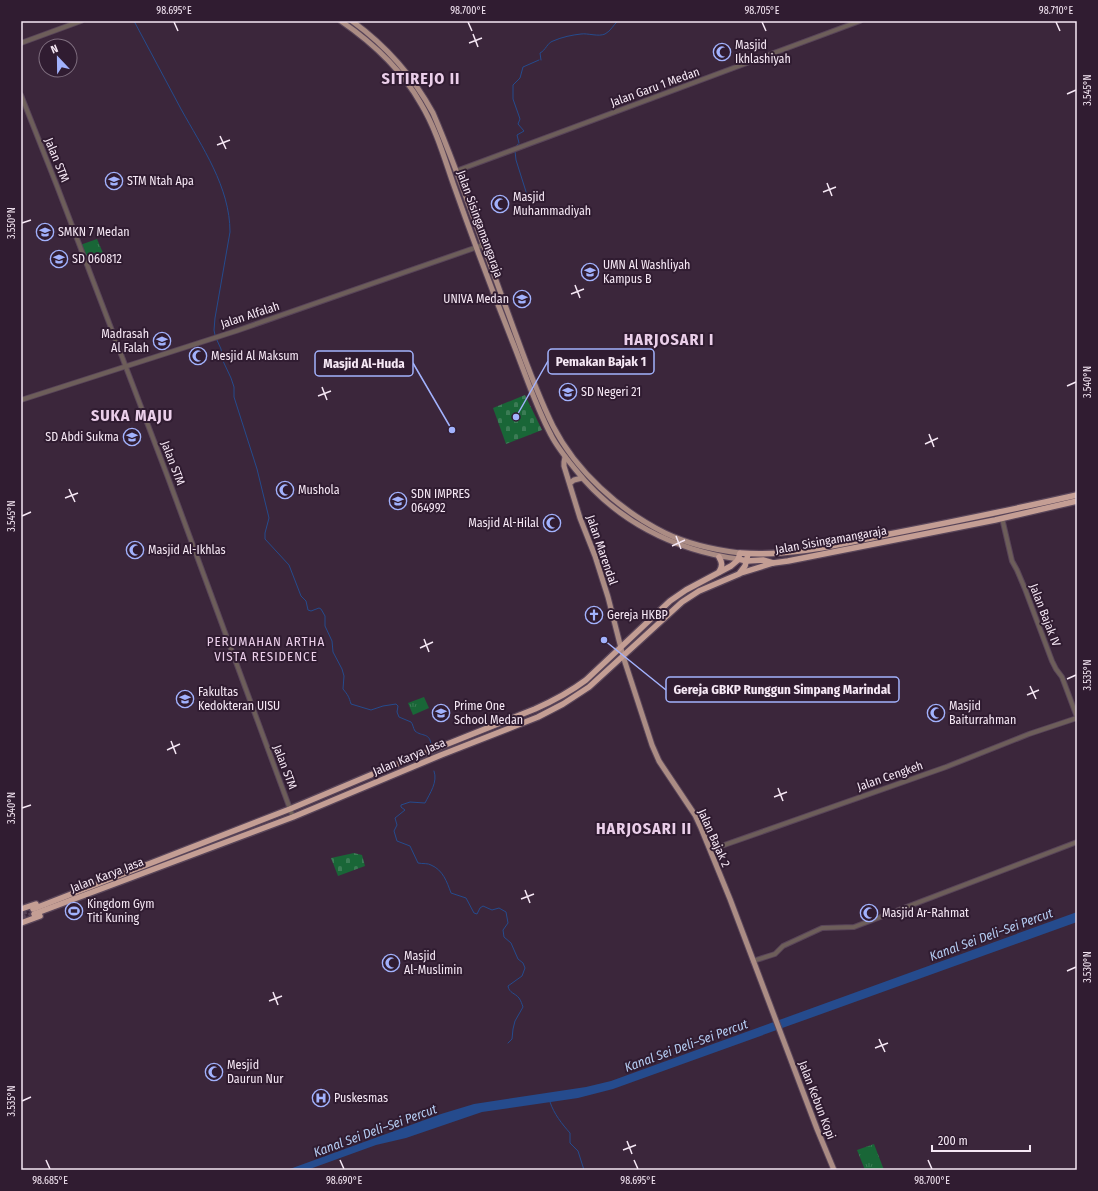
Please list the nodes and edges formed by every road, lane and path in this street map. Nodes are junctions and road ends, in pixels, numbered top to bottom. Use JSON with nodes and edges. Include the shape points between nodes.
{"nodes":[{"id":1,"x":81,"y":21,"type":"edge"},
{"id":2,"x":341,"y":21,"type":"edge"},
{"id":3,"x":352,"y":21,"type":"edge"},
{"id":4,"x":860,"y":21,"type":"edge"},
{"id":5,"x":21,"y":43,"type":"edge"},
{"id":6,"x":412,"y":79,"type":"junction"},
{"id":7,"x":407,"y":83,"type":"junction"},
{"id":8,"x":21,"y":95,"type":"edge"},
{"id":9,"x":456,"y":171,"type":"junction"},
{"id":10,"x":483,"y":245,"type":"junction"},
{"id":11,"x":477,"y":247,"type":"junction"},
{"id":12,"x":124,"y":366,"type":"junction"},
{"id":13,"x":21,"y":400,"type":"edge"},
{"id":14,"x":564,"y":450,"type":"junction"},
{"id":15,"x":571,"y":454,"type":"junction"},
{"id":16,"x":565,"y":457,"type":"junction"},
{"id":17,"x":582,"y":478,"type":"junction"},
{"id":18,"x":570,"y":483,"type":"junction"},
{"id":19,"x":1077,"y":495,"type":"edge"},
{"id":20,"x":1077,"y":501,"type":"edge"},
{"id":21,"x":1002,"y":518,"type":"junction"},
{"id":22,"x":740,"y":553,"type":"junction"},
{"id":23,"x":748,"y":554,"type":"junction"},
{"id":24,"x":719,"y":556,"type":"junction"},
{"id":25,"x":738,"y":559,"type":"junction"},
{"id":26,"x":747,"y":561,"type":"junction"},
{"id":27,"x":773,"y":563,"type":"junction"},
{"id":28,"x":719,"y":572,"type":"junction"},
{"id":29,"x":738,"y":574,"type":"junction"},
{"id":30,"x":622,"y":648,"type":"junction"},
{"id":31,"x":624,"y":656,"type":"junction"},
{"id":32,"x":1077,"y":717,"type":"edge"},
{"id":33,"x":470,"y":736,"type":"junction"},
{"id":34,"x":473,"y":743,"type":"junction"},
{"id":35,"x":290,"y":809,"type":"junction"},
{"id":36,"x":293,"y":817,"type":"junction"},
{"id":37,"x":1077,"y":842,"type":"edge"},
{"id":38,"x":710,"y":850,"type":"junction"},
{"id":39,"x":130,"y":871,"type":"junction"},
{"id":40,"x":133,"y":877,"type":"junction"},
{"id":41,"x":21,"y":909,"type":"edge"},
{"id":42,"x":21,"y":923,"type":"edge"},
{"id":43,"x":753,"y":961,"type":"junction"},
{"id":44,"x":781,"y":1037,"type":"joint"},
{"id":45,"x":834,"y":1170,"type":"edge"}],
"edges":[{"from":1,"to":5,"type":"street"},
{"from":2,"to":7,"type":"main road","name":"Jalan Sisingamangaraja","via":[[387,58]]},
{"from":3,"to":6,"type":"main road","name":"Jalan Sisingamangaraja","via":[[378,42]]},
{"from":4,"to":9,"type":"street","name":"Jalan Garu 1 Medan"},
{"from":6,"to":7,"type":"main road"},
{"from":6,"to":9,"type":"main road","name":"Jalan Sisingamangaraja","via":[[433,112]]},
{"from":7,"to":11,"type":"main road","name":"Jalan Sisingamangaraja","via":[[422,105],[436,134]]},
{"from":8,"to":12,"type":"street","name":"Jalan STM"},
{"from":9,"to":10,"type":"main road","name":"Jalan Sisingamangaraja"},
{"from":10,"to":11,"type":"street","name":"Jalan Alfalah"},
{"from":10,"to":14,"type":"main road","name":"Jalan Sisingamangaraja","via":[[542,400]]},
{"from":11,"to":12,"type":"street","name":"Jalan Alfalah"},
{"from":11,"to":14,"type":"main road","name":"Jalan Sisingamangaraja","via":[[534,398],[548,429]]},
{"from":12,"to":13,"type":"street","name":"Jalan Alfalah"},
{"from":12,"to":35,"type":"street","name":"Jalan STM"},
{"from":14,"to":15,"type":"main road","name":"Jalan Sisingamangaraja"},
{"from":14,"to":16,"type":"main road","name":"Jalan Sisingamangaraja"},
{"from":15,"to":16,"type":"main road"},
{"from":15,"to":22,"type":"main road","name":"Jalan Sisingamangaraja","via":[[590,477],[612,497],[654,527],[687,541]]},
{"from":16,"to":17,"type":"main road","name":"Jalan Sisingamangaraja"},
{"from":16,"to":18,"type":"main road","name":"Jalan Marendal"},
{"from":17,"to":18,"type":"main road"},
{"from":17,"to":24,"type":"main road","name":"Jalan Sisingamangaraja","via":[[600,497],[632,522],[685,547]]},
{"from":18,"to":30,"type":"main road","name":"Jalan Marendal"},
{"from":19,"to":23,"type":"highway","name":"Jalan Sisingamangaraja","via":[[815,550]]},
{"from":20,"to":21,"type":"highway","name":"Jalan Sisingamangaraja"},
{"from":21,"to":27,"type":"highway","name":"Jalan Sisingamangaraja"},
{"from":21,"to":32,"type":"street","name":"Jalan Bajak IV","via":[[1012,562]]},
{"from":22,"to":23,"type":"highway","name":"Jalan Sisingamangaraja"},
{"from":22,"to":25,"type":"highway"},
{"from":23,"to":26,"type":"highway"},
{"from":24,"to":25,"type":"main road","name":"Jalan Sisingamangaraja"},
{"from":24,"to":28,"type":"highway","via":[[722,566]]},
{"from":25,"to":26,"type":"highway","name":"Jalan Sisingamangaraja"},
{"from":25,"to":28,"type":"highway","name":"Jalan Karya Jasa"},
{"from":26,"to":27,"type":"highway","name":"Jalan Sisingamangaraja","via":[[763,560]]},
{"from":26,"to":29,"type":"highway"},
{"from":27,"to":29,"type":"highway","name":"Jalan Karya Jasa"},
{"from":28,"to":30,"type":"highway","name":"Jalan Karya Jasa","via":[[674,598]]},
{"from":29,"to":31,"type":"highway","name":"Jalan Karya Jasa","via":[[686,599]]},
{"from":30,"to":31,"type":"main road","name":"Jalan Marendal"},
{"from":30,"to":33,"type":"highway","name":"Jalan Karya Jasa","via":[[572,690],[535,709]]},
{"from":31,"to":34,"type":"highway","name":"Jalan Karya Jasa","via":[[589,687],[563,704]]},
{"from":31,"to":38,"type":"main road","name":"Jalan Bajak 2","via":[[659,761],[695,815]]},
{"from":32,"to":38,"type":"street","name":"Jalan Cengkeh","via":[[946,767]]},
{"from":33,"to":34,"type":"highway"},
{"from":33,"to":35,"type":"highway","name":"Jalan Karya Jasa"},
{"from":34,"to":36,"type":"highway","name":"Jalan Karya Jasa"},
{"from":35,"to":36,"type":"street","name":"Jalan STM"},
{"from":35,"to":39,"type":"highway","name":"Jalan Karya Jasa"},
{"from":36,"to":40,"type":"highway","name":"Jalan Karya Jasa"},
{"from":37,"to":43,"type":"street","via":[[854,927],[822,928],[783,946],[775,954]]},
{"from":38,"to":43,"type":"main road","name":"Jalan Bajak 2"},
{"from":39,"to":40,"type":"highway","name":"Jalan Karya Jasa","via":[[33,912]]},
{"from":39,"to":41,"type":"highway"},
{"from":40,"to":42,"type":"highway"},
{"from":43,"to":44,"type":"main road","name":"Jalan Bajak 2"},
{"from":44,"to":45,"type":"main road","name":"Jalan Kebun Kopi"}]}
